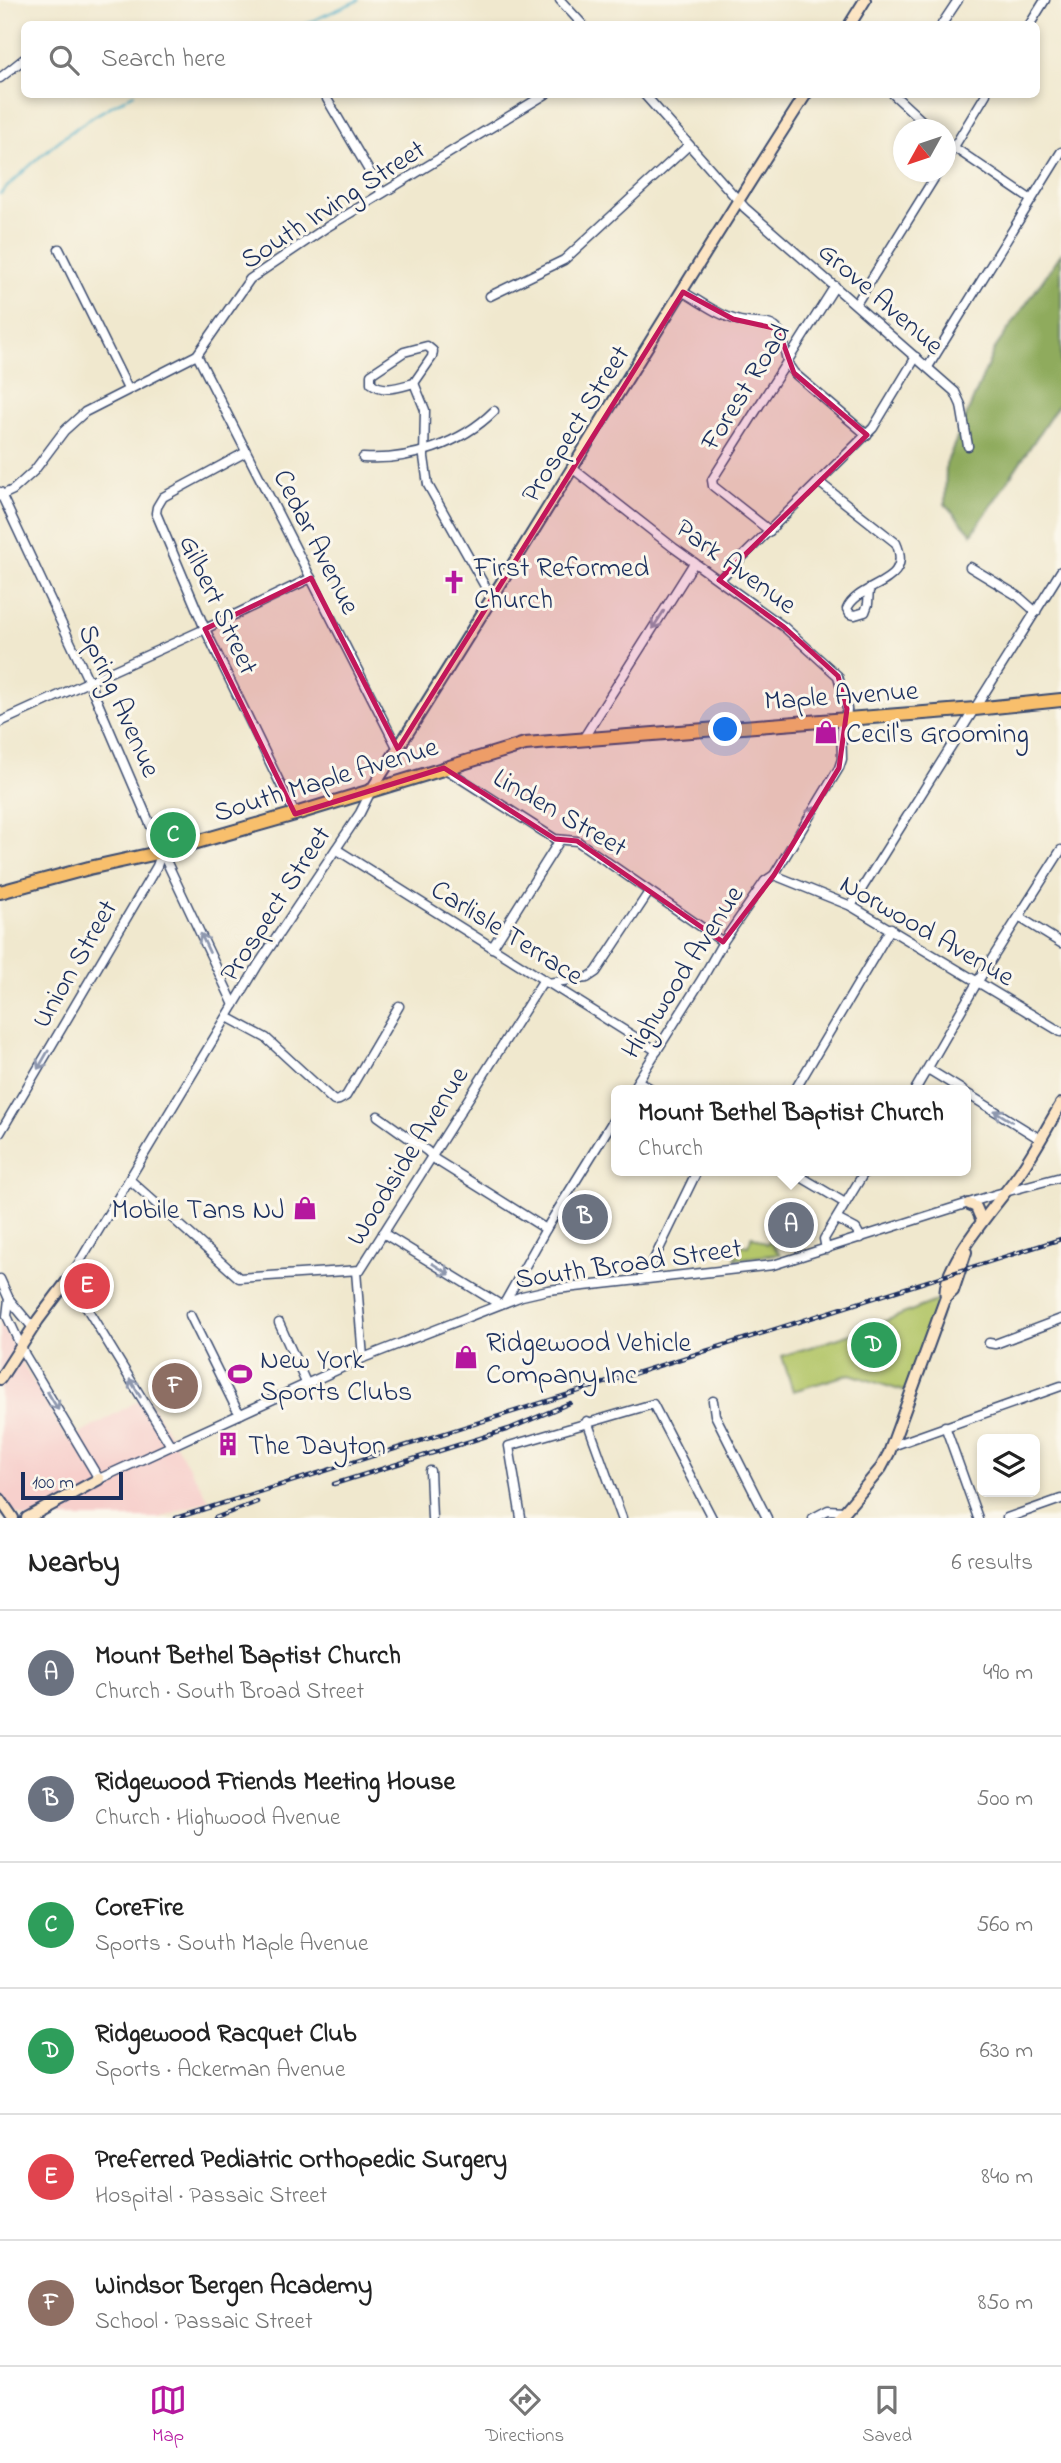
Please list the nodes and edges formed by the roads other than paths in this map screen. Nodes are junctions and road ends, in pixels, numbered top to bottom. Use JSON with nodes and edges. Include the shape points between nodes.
{"nodes":[{"id":1,"x":560,"y":0,"type":"edge"},
{"id":2,"x":865,"y":0,"type":"edge"},
{"id":3,"x":957,"y":0,"type":"edge"},
{"id":4,"x":1045,"y":0,"type":"edge"},
{"id":5,"x":579,"y":21,"type":"edge"},
{"id":6,"x":852,"y":21,"type":"edge"},
{"id":7,"x":944,"y":21,"type":"edge"},
{"id":8,"x":1032,"y":21,"type":"edge"},
{"id":9,"x":21,"y":61,"type":"edge"},
{"id":10,"x":0,"y":78,"type":"edge"},
{"id":11,"x":539,"y":98,"type":"edge"},
{"id":12,"x":648,"y":98,"type":"edge"},
{"id":13,"x":803,"y":98,"type":"edge"},
{"id":14,"x":899,"y":98,"type":"edge"},
{"id":15,"x":983,"y":98,"type":"edge"},
{"id":16,"x":327,"y":99,"type":"dead end"},
{"id":17,"x":921,"y":119,"type":"edge"},
{"id":18,"x":956,"y":136,"type":"edge"},
{"id":19,"x":689,"y":145,"type":"junction"},
{"id":20,"x":956,"y":151,"type":"edge"},
{"id":21,"x":1061,"y":152,"type":"edge"},
{"id":22,"x":933,"y":182,"type":"edge"},
{"id":23,"x":382,"y":193,"type":"junction"},
{"id":24,"x":1030,"y":200,"type":"junction"},
{"id":25,"x":738,"y":201,"type":"junction"},
{"id":26,"x":59,"y":249,"type":"dead end"},
{"id":27,"x":835,"y":286,"type":"junction"},
{"id":28,"x":683,"y":292,"type":"junction"},
{"id":29,"x":491,"y":296,"type":"dead end"},
{"id":30,"x":856,"y":304,"type":"junction"},
{"id":31,"x":197,"y":355,"type":"junction"},
{"id":32,"x":916,"y":357,"type":"junction"},
{"id":33,"x":786,"y":361,"type":"junction"},
{"id":34,"x":928,"y":367,"type":"junction"},
{"id":35,"x":414,"y":383,"type":"junction"},
{"id":36,"x":128,"y":389,"type":"junction"},
{"id":37,"x":494,"y":411,"type":"dead end"},
{"id":38,"x":867,"y":435,"type":"junction"},
{"id":39,"x":968,"y":446,"type":"dead end"},
{"id":40,"x":246,"y":452,"type":"junction"},
{"id":41,"x":424,"y":452,"type":"junction"},
{"id":42,"x":363,"y":458,"type":"dead end"},
{"id":43,"x":572,"y":468,"type":"junction"},
{"id":44,"x":820,"y":483,"type":"junction"},
{"id":45,"x":1,"y":494,"type":"edge"},
{"id":46,"x":770,"y":531,"type":"junction"},
{"id":47,"x":694,"y":563,"type":"junction"},
{"id":48,"x":970,"y":567,"type":"dead end"},
{"id":49,"x":1061,"y":571,"type":"edge"},
{"id":50,"x":311,"y":578,"type":"junction"},
{"id":51,"x":719,"y":580,"type":"junction"},
{"id":52,"x":869,"y":589,"type":"dead end"},
{"id":53,"x":491,"y":597,"type":"junction"},
{"id":54,"x":1036,"y":612,"type":"junction"},
{"id":55,"x":205,"y":629,"type":"junction"},
{"id":56,"x":89,"y":682,"type":"junction"},
{"id":57,"x":1061,"y":700,"type":"edge"},
{"id":58,"x":975,"y":709,"type":"junction"},
{"id":59,"x":844,"y":719,"type":"junction"},
{"id":60,"x":0,"y":722,"type":"edge"},
{"id":61,"x":583,"y":739,"type":"junction"},
{"id":62,"x":398,"y":749,"type":"junction"},
{"id":63,"x":444,"y":768,"type":"junction"},
{"id":64,"x":372,"y":789,"type":"junction"},
{"id":65,"x":295,"y":814,"type":"junction"},
{"id":66,"x":560,"y":840,"type":"junction"},
{"id":67,"x":336,"y":849,"type":"junction"},
{"id":68,"x":162,"y":852,"type":"junction"},
{"id":69,"x":1060,"y":852,"type":"edge"},
{"id":70,"x":772,"y":876,"type":"junction"},
{"id":71,"x":0,"y":892,"type":"edge"},
{"id":72,"x":649,"y":892,"type":"junction"},
{"id":73,"x":852,"y":906,"type":"junction"},
{"id":74,"x":1019,"y":917,"type":"junction"},
{"id":75,"x":891,"y":928,"type":"junction"},
{"id":76,"x":723,"y":942,"type":"junction"},
{"id":77,"x":1061,"y":943,"type":"edge"},
{"id":78,"x":492,"y":948,"type":"junction"},
{"id":79,"x":978,"y":981,"type":"junction"},
{"id":80,"x":545,"y":982,"type":"junction"},
{"id":81,"x":234,"y":1005,"type":"junction"},
{"id":82,"x":399,"y":1006,"type":"dead end"},
{"id":83,"x":227,"y":1017,"type":"junction"},
{"id":84,"x":1061,"y":1032,"type":"edge"},
{"id":85,"x":657,"y":1051,"type":"junction"},
{"id":86,"x":928,"y":1069,"type":"junction"},
{"id":87,"x":638,"y":1081,"type":"junction"},
{"id":88,"x":635,"y":1085,"type":"edge"},
{"id":89,"x":645,"y":1085,"type":"edge"},
{"id":90,"x":797,"y":1085,"type":"edge"},
{"id":91,"x":918,"y":1085,"type":"edge"},
{"id":92,"x":953,"y":1085,"type":"edge"},
{"id":93,"x":971,"y":1096,"type":"edge"},
{"id":94,"x":1061,"y":1104,"type":"edge"},
{"id":95,"x":378,"y":1116,"type":"dead end"},
{"id":96,"x":611,"y":1124,"type":"edge"},
{"id":97,"x":0,"y":1133,"type":"edge"},
{"id":98,"x":1040,"y":1139,"type":"junction"},
{"id":99,"x":432,"y":1156,"type":"junction"},
{"id":100,"x":696,"y":1176,"type":"edge"},
{"id":101,"x":799,"y":1176,"type":"edge"},
{"id":102,"x":862,"y":1176,"type":"edge"},
{"id":103,"x":1061,"y":1177,"type":"edge"},
{"id":104,"x":130,"y":1180,"type":"junction"},
{"id":105,"x":1006,"y":1192,"type":"junction"},
{"id":106,"x":845,"y":1203,"type":"junction"},
{"id":107,"x":968,"y":1204,"type":"junction"},
{"id":108,"x":837,"y":1219,"type":"junction"},
{"id":109,"x":982,"y":1221,"type":"junction"},
{"id":110,"x":546,"y":1229,"type":"junction"},
{"id":111,"x":383,"y":1233,"type":"junction"},
{"id":112,"x":860,"y":1238,"type":"junction"},
{"id":113,"x":826,"y":1249,"type":"junction"},
{"id":114,"x":356,"y":1271,"type":"junction"},
{"id":115,"x":70,"y":1278,"type":"junction"},
{"id":116,"x":0,"y":1279,"type":"edge"},
{"id":117,"x":645,"y":1279,"type":"junction"},
{"id":118,"x":5,"y":1299,"type":"edge"},
{"id":119,"x":502,"y":1303,"type":"junction"},
{"id":120,"x":0,"y":1314,"type":"edge"},
{"id":121,"x":190,"y":1315,"type":"dead end"},
{"id":122,"x":1061,"y":1318,"type":"edge"},
{"id":123,"x":279,"y":1323,"type":"dead end"},
{"id":124,"x":33,"y":1328,"type":"junction"},
{"id":125,"x":989,"y":1343,"type":"dead end"},
{"id":126,"x":21,"y":1347,"type":"junction"},
{"id":127,"x":363,"y":1358,"type":"junction"},
{"id":128,"x":0,"y":1379,"type":"edge"},
{"id":129,"x":307,"y":1385,"type":"junction"},
{"id":130,"x":1061,"y":1386,"type":"edge"},
{"id":131,"x":713,"y":1401,"type":"dead end"},
{"id":132,"x":241,"y":1414,"type":"junction"},
{"id":133,"x":587,"y":1421,"type":"junction"},
{"id":134,"x":945,"y":1426,"type":"junction"},
{"id":135,"x":171,"y":1446,"type":"junction"},
{"id":136,"x":892,"y":1446,"type":"junction"},
{"id":137,"x":430,"y":1471,"type":"dead end"},
{"id":138,"x":99,"y":1479,"type":"junction"},
{"id":139,"x":0,"y":1499,"type":"edge"},
{"id":140,"x":1061,"y":1499,"type":"edge"},
{"id":141,"x":842,"y":1514,"type":"edge"},
{"id":142,"x":13,"y":1518,"type":"edge"},
{"id":143,"x":27,"y":1518,"type":"edge"},
{"id":144,"x":432,"y":1518,"type":"edge"},
{"id":145,"x":521,"y":1518,"type":"edge"},
{"id":146,"x":622,"y":1518,"type":"edge"},
{"id":147,"x":712,"y":1518,"type":"edge"},
{"id":148,"x":767,"y":1518,"type":"edge"},
{"id":149,"x":813,"y":1518,"type":"edge"},
{"id":150,"x":978,"y":1518,"type":"edge"},
{"id":151,"x":1007,"y":1518,"type":"edge"}],
"edges":[{"from":1,"to":5,"type":"street"},
{"from":2,"to":6,"type":"main road"},
{"from":3,"to":7,"type":"street"},
{"from":4,"to":8,"type":"street"},
{"from":9,"to":10,"type":"street"},
{"from":11,"to":23,"type":"street","name":"South Irving Street"},
{"from":12,"to":19,"type":"street","name":"Grove Avenue"},
{"from":13,"to":25,"type":"main road","name":"Prospect Street"},
{"from":14,"to":17,"type":"street"},
{"from":15,"to":18,"type":"street"},
{"from":16,"to":23,"type":"street"},
{"from":19,"to":25,"type":"street","name":"Grove Avenue"},
{"from":19,"to":29,"type":"street","via":[[564,260]]},
{"from":20,"to":24,"type":"street"},
{"from":21,"to":24,"type":"street"},
{"from":22,"to":30,"type":"street"},
{"from":23,"to":31,"type":"street","name":"South Irving Street","via":[[250,279]]},
{"from":24,"to":34,"type":"street"},
{"from":25,"to":27,"type":"street","name":"Grove Avenue"},
{"from":25,"to":28,"type":"main road","name":"Prospect Street"},
{"from":26,"to":36,"type":"street"},
{"from":27,"to":30,"type":"street","name":"Grove Avenue"},
{"from":27,"to":33,"type":"street","name":"Forest Road"},
{"from":28,"to":33,"type":"street","via":[[733,319],[774,326],[784,340]]},
{"from":28,"to":43,"type":"main road","name":"Prospect Street"},
{"from":30,"to":32,"type":"street","name":"Grove Avenue"},
{"from":31,"to":36,"type":"street","name":"South Irving Street"},
{"from":31,"to":40,"type":"street","name":"Cedar Avenue"},
{"from":32,"to":34,"type":"street","name":"Grove Avenue"},
{"from":32,"to":38,"type":"street"},
{"from":33,"to":38,"type":"street"},
{"from":33,"to":46,"type":"street","name":"Forest Road","via":[[712,480],[713,486]]},
{"from":34,"to":39,"type":"street","name":"Grove Avenue","via":[[959,398]]},
{"from":35,"to":35,"type":"street","via":[[386,389],[374,386],[370,379],[404,352],[427,346],[432,357]]},
{"from":35,"to":41,"type":"street","via":[[425,410]]},
{"from":36,"to":45,"type":"street","name":"South Irving Street","via":[[85,412],[34,471]]},
{"from":37,"to":41,"type":"street","via":[[469,431]]},
{"from":38,"to":44,"type":"street"},
{"from":40,"to":50,"type":"street","name":"Cedar Avenue"},
{"from":40,"to":55,"type":"street","name":"Gilbert Street","via":[[168,493],[157,507],[157,519]]},
{"from":41,"to":42,"type":"street"},
{"from":41,"to":53,"type":"street","via":[[428,485]]},
{"from":43,"to":47,"type":"street","name":"Park Avenue"},
{"from":43,"to":53,"type":"main road","name":"Prospect Street"},
{"from":44,"to":46,"type":"street"},
{"from":44,"to":52,"type":"street","via":[[896,543],[900,555],[897,568]]},
{"from":45,"to":56,"type":"street","name":"Spring Avenue"},
{"from":46,"to":51,"type":"street"},
{"from":47,"to":51,"type":"street","name":"Park Avenue"},
{"from":47,"to":61,"type":"street","one_way":true},
{"from":48,"to":54,"type":"street"},
{"from":49,"to":54,"type":"street"},
{"from":50,"to":55,"type":"street"},
{"from":50,"to":62,"type":"street","name":"Cedar Avenue"},
{"from":51,"to":59,"type":"street","name":"Park Avenue","via":[[784,626],[838,676],[847,709]]},
{"from":53,"to":62,"type":"main road","name":"Prospect Street"},
{"from":54,"to":58,"type":"street"},
{"from":55,"to":56,"type":"street"},
{"from":55,"to":65,"type":"street","name":"Gilbert Street"},
{"from":56,"to":60,"type":"street"},
{"from":56,"to":68,"type":"street","name":"Spring Avenue"},
{"from":57,"to":58,"type":"main road","name":"Maple Avenue"},
{"from":58,"to":59,"type":"main road","name":"Maple Avenue"},
{"from":58,"to":73,"type":"street"},
{"from":59,"to":61,"type":"main road","name":"Maple Avenue"},
{"from":70,"to":59,"type":"street","name":"Highwood Avenue","one_way":true,"via":[[839,768]]},
{"from":61,"to":63,"type":"main road","name":"South Maple Avenue","via":[[525,744]]},
{"from":62,"to":64,"type":"main road","name":"Prospect Street"},
{"from":63,"to":64,"type":"main road","name":"South Maple Avenue"},
{"from":63,"to":66,"type":"street","name":"Linden Street"},
{"from":64,"to":65,"type":"main road","name":"South Maple Avenue"},
{"from":64,"to":67,"type":"street","name":"Prospect Street"},
{"from":65,"to":68,"type":"main road","name":"South Maple Avenue"},
{"from":66,"to":72,"type":"street","name":"Linden Street","via":[[577,841]]},
{"from":66,"to":78,"type":"street"},
{"from":67,"to":78,"type":"street","name":"Carlisle Terrace"},
{"from":67,"to":81,"type":"street","name":"Prospect Street"},
{"from":68,"to":71,"type":"main road","name":"South Maple Avenue"},
{"from":81,"to":68,"type":"street","name":"Spring Avenue","one_way":true},
{"from":68,"to":97,"type":"street","name":"Union Street","one_way":true},
{"from":69,"to":74,"type":"street"},
{"from":70,"to":73,"type":"street","name":"Norwood Avenue"},
{"from":70,"to":76,"type":"street","name":"Highwood Avenue"},
{"from":72,"to":76,"type":"street","name":"Linden Street"},
{"from":72,"to":80,"type":"street","via":[[596,972],[587,978]]},
{"from":73,"to":75,"type":"street","name":"Norwood Avenue"},
{"from":74,"to":77,"type":"street"},
{"from":74,"to":79,"type":"street"},
{"from":75,"to":79,"type":"street","name":"Norwood Avenue"},
{"from":75,"to":90,"type":"street"},
{"from":76,"to":85,"type":"street","name":"Highwood Avenue"},
{"from":78,"to":80,"type":"street","name":"Carlisle Terrace"},
{"from":79,"to":84,"type":"street","name":"Norwood Avenue"},
{"from":79,"to":86,"type":"street"},
{"from":80,"to":85,"type":"street","name":"Carlisle Terrace"},
{"from":80,"to":99,"type":"street","name":"Woodside Avenue"},
{"from":81,"to":83,"type":"street","name":"Prospect Street"},
{"from":82,"to":83,"type":"street","via":[[346,1096],[339,1100],[330,1099],[266,1038]]},
{"from":83,"to":104,"type":"street","name":"Prospect Street"},
{"from":85,"to":87,"type":"street","name":"Highwood Avenue"},
{"from":86,"to":91,"type":"street"},
{"from":86,"to":92,"type":"street"},
{"from":87,"to":88,"type":"street","name":"Highwood Avenue"},
{"from":87,"to":89,"type":"street"},
{"from":98,"to":93,"type":"street","one_way":true},
{"from":94,"to":98,"type":"main road"},
{"from":95,"to":99,"type":"street"},
{"from":96,"to":110,"type":"street"},
{"from":98,"to":105,"type":"main road"},
{"from":99,"to":110,"type":"street"},
{"from":99,"to":111,"type":"street","name":"Woodside Avenue"},
{"from":100,"to":117,"type":"street"},
{"from":101,"to":106,"type":"street"},
{"from":102,"to":106,"type":"street"},
{"from":103,"to":105,"type":"street","name":"South Broad Street"},
{"from":104,"to":114,"type":"street","name":"Woodside Avenue","via":[[239,1278]]},
{"from":104,"to":115,"type":"street","name":"Prospect Street"},
{"from":105,"to":107,"type":"street","name":"South Broad Street"},
{"from":105,"to":109,"type":"main road"},
{"from":106,"to":108,"type":"street"},
{"from":107,"to":109,"type":"main road","via":[[976,1207]]},
{"from":107,"to":112,"type":"street","name":"South Broad Street"},
{"from":108,"to":112,"type":"street","via":[[856,1229]]},
{"from":108,"to":113,"type":"street","via":[[824,1238]]},
{"from":109,"to":136,"type":"main road","via":[[955,1265]]},
{"from":110,"to":119,"type":"street"},
{"from":111,"to":114,"type":"street","name":"Woodside Avenue"},
{"from":111,"to":119,"type":"street","one_way":true},
{"from":112,"to":113,"type":"street","name":"South Broad Street"},
{"from":113,"to":117,"type":"street","name":"South Broad Street","via":[[774,1265]]},
{"from":114,"to":127,"type":"street"},
{"from":115,"to":124,"type":"main road","name":"Prospect Street"},
{"from":135,"to":115,"type":"street","one_way":true},
{"from":116,"to":118,"type":"street"},
{"from":117,"to":119,"type":"street","name":"South Broad Street","via":[[548,1290]]},
{"from":118,"to":120,"type":"street"},
{"from":118,"to":124,"type":"street"},
{"from":118,"to":126,"type":"street","via":[[6,1317]]},
{"from":119,"to":127,"type":"street","name":"South Broad Street"},
{"from":121,"to":132,"type":"street"},
{"from":122,"to":125,"type":"street"},
{"from":123,"to":129,"type":"street"},
{"from":124,"to":126,"type":"main road","name":"Prospect Street"},
{"from":126,"to":128,"type":"main road","name":"Prospect Street"},
{"from":126,"to":138,"type":"street","one_way":true},
{"from":127,"to":129,"type":"street","name":"South Broad Street"},
{"from":129,"to":132,"type":"street","name":"South Broad Street"},
{"from":130,"to":134,"type":"street"},
{"from":131,"to":148,"type":"street","via":[[715,1415]]},
{"from":132,"to":135,"type":"street","name":"South Broad Street"},
{"from":133,"to":145,"type":"street","via":[[509,1446]]},
{"from":133,"to":146,"type":"street"},
{"from":133,"to":147,"type":"street","via":[[653,1404]]},
{"from":134,"to":136,"type":"street"},
{"from":134,"to":150,"type":"street"},
{"from":135,"to":138,"type":"street","name":"South Broad Street"},
{"from":136,"to":141,"type":"main road","via":[[881,1468]]},
{"from":137,"to":144,"type":"street"},
{"from":138,"to":143,"type":"main road","name":"South Broad Street"},
{"from":139,"to":142,"type":"main road"},
{"from":140,"to":151,"type":"street"},
{"from":141,"to":149,"type":"street","via":[[828,1510]]}]}
